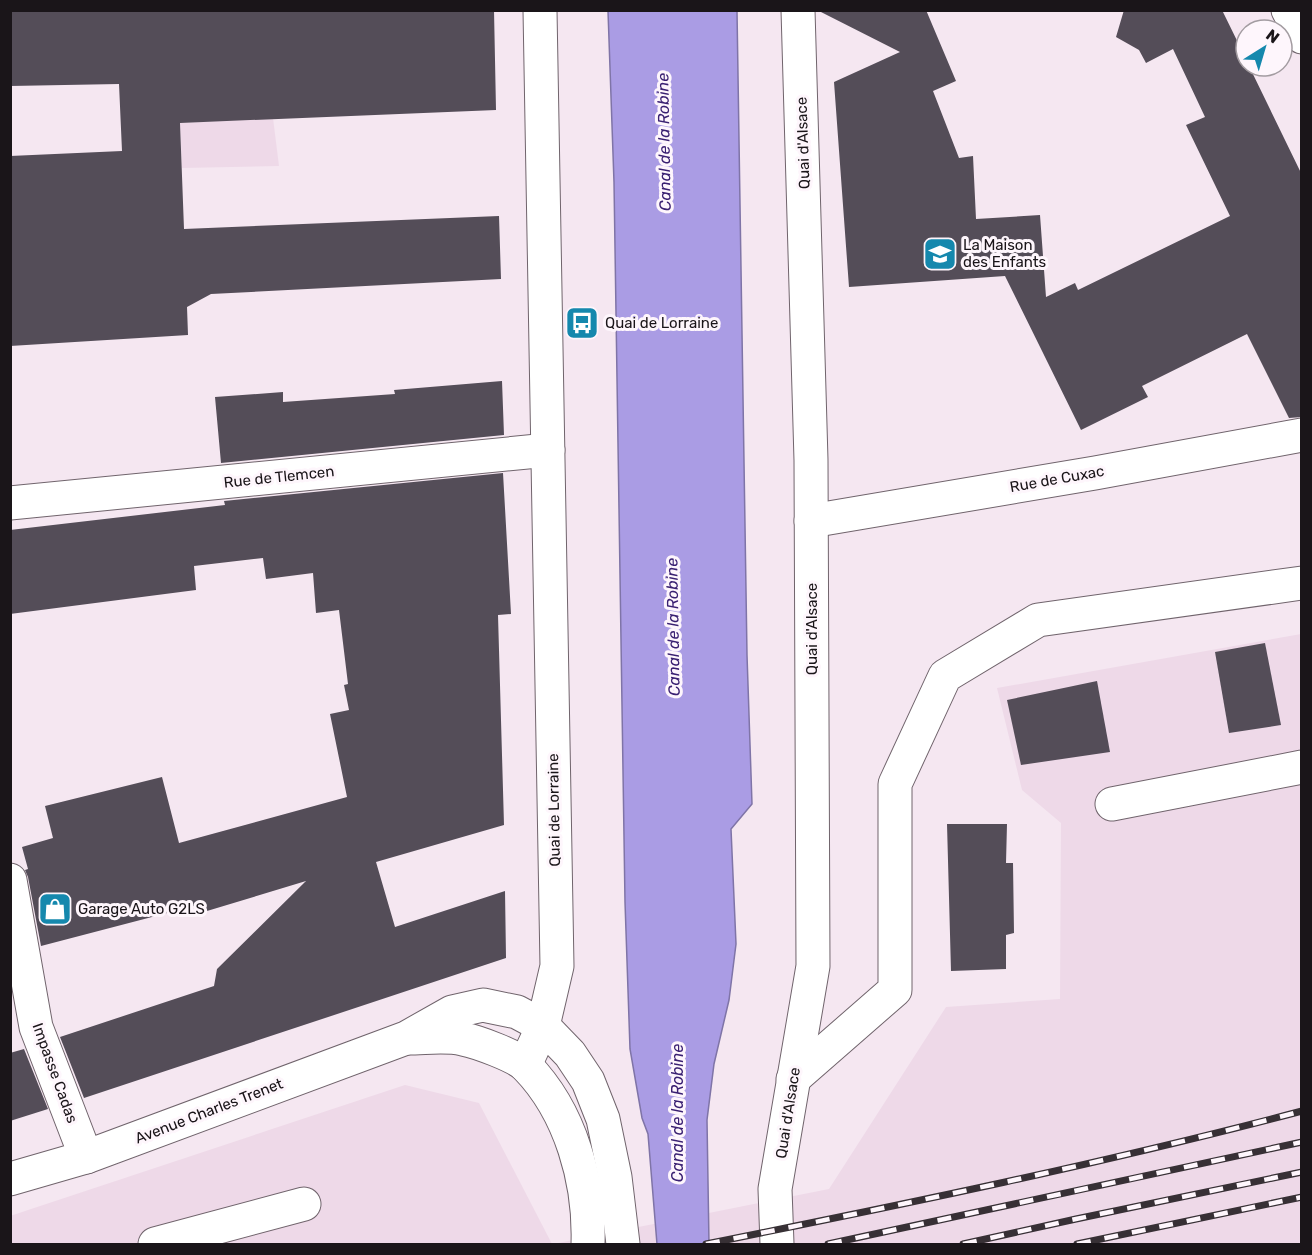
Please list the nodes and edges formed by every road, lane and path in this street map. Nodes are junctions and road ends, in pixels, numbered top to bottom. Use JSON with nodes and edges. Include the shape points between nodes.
{"nodes":[{"id":1,"x":540,"y":10,"type":"edge"},
{"id":2,"x":798,"y":10,"type":"edge"},
{"id":3,"x":1288,"y":10,"type":"edge"},
{"id":4,"x":1302,"y":37,"type":"edge"},
{"id":5,"x":1302,"y":435,"type":"edge"},
{"id":6,"x":548,"y":450,"type":"junction"},
{"id":7,"x":10,"y":503,"type":"edge"},
{"id":8,"x":811,"y":521,"type":"junction"},
{"id":9,"x":1302,"y":583,"type":"edge"},
{"id":10,"x":1302,"y":767,"type":"edge"},
{"id":11,"x":1112,"y":804,"type":"dead end"},
{"id":12,"x":10,"y":880,"type":"edge"},
{"id":13,"x":543,"y":1026,"type":"junction"},
{"id":14,"x":406,"y":1038,"type":"junction"},
{"id":15,"x":525,"y":1065,"type":"junction"},
{"id":16,"x":793,"y":1079,"type":"junction"},
{"id":17,"x":86,"y":1157,"type":"junction"},
{"id":18,"x":10,"y":1179,"type":"edge"},
{"id":19,"x":304,"y":1204,"type":"dead end"},
{"id":20,"x":155,"y":1245,"type":"edge"},
{"id":21,"x":588,"y":1245,"type":"edge"},
{"id":22,"x":622,"y":1245,"type":"edge"},
{"id":23,"x":777,"y":1245,"type":"edge"}],
"edges":[{"from":1,"to":6,"type":"street","name":"Quai de Lorraine"},
{"from":2,"to":8,"type":"street","name":"Quai d'Alsace"},
{"from":3,"to":4,"type":"street"},
{"from":5,"to":8,"type":"street","name":"Rue de Cuxac"},
{"from":6,"to":7,"type":"street","name":"Rue de Tlemcen"},
{"from":6,"to":13,"type":"street","name":"Quai de Lorraine","via":[[557,966]]},
{"from":8,"to":16,"type":"street","name":"Quai d'Alsace","via":[[813,966]]},
{"from":9,"to":16,"type":"street","via":[[1038,620],[945,676],[895,784],[896,990]]},
{"from":10,"to":11,"type":"street"},
{"from":12,"to":17,"type":"street","name":"Impasse Cadas","via":[[36,1027]]},
{"from":13,"to":14,"type":"street","via":[[517,1012],[483,1005],[452,1012]]},
{"from":13,"to":15,"type":"street","name":"Quai de Lorraine"},
{"from":13,"to":22,"type":"street","via":[[570,1054],[588,1081],[603,1119],[615,1177]]},
{"from":14,"to":15,"type":"street","via":[[462,1038]]},
{"from":14,"to":17,"type":"street","name":"Avenue Charles Trenet"},
{"from":15,"to":21,"type":"street","via":[[556,1104],[573,1142],[585,1189]]},
{"from":16,"to":23,"type":"street","name":"Quai d'Alsace","via":[[775,1189]]},
{"from":17,"to":18,"type":"street","name":"Avenue Charles Trenet"},
{"from":19,"to":20,"type":"street"}]}
